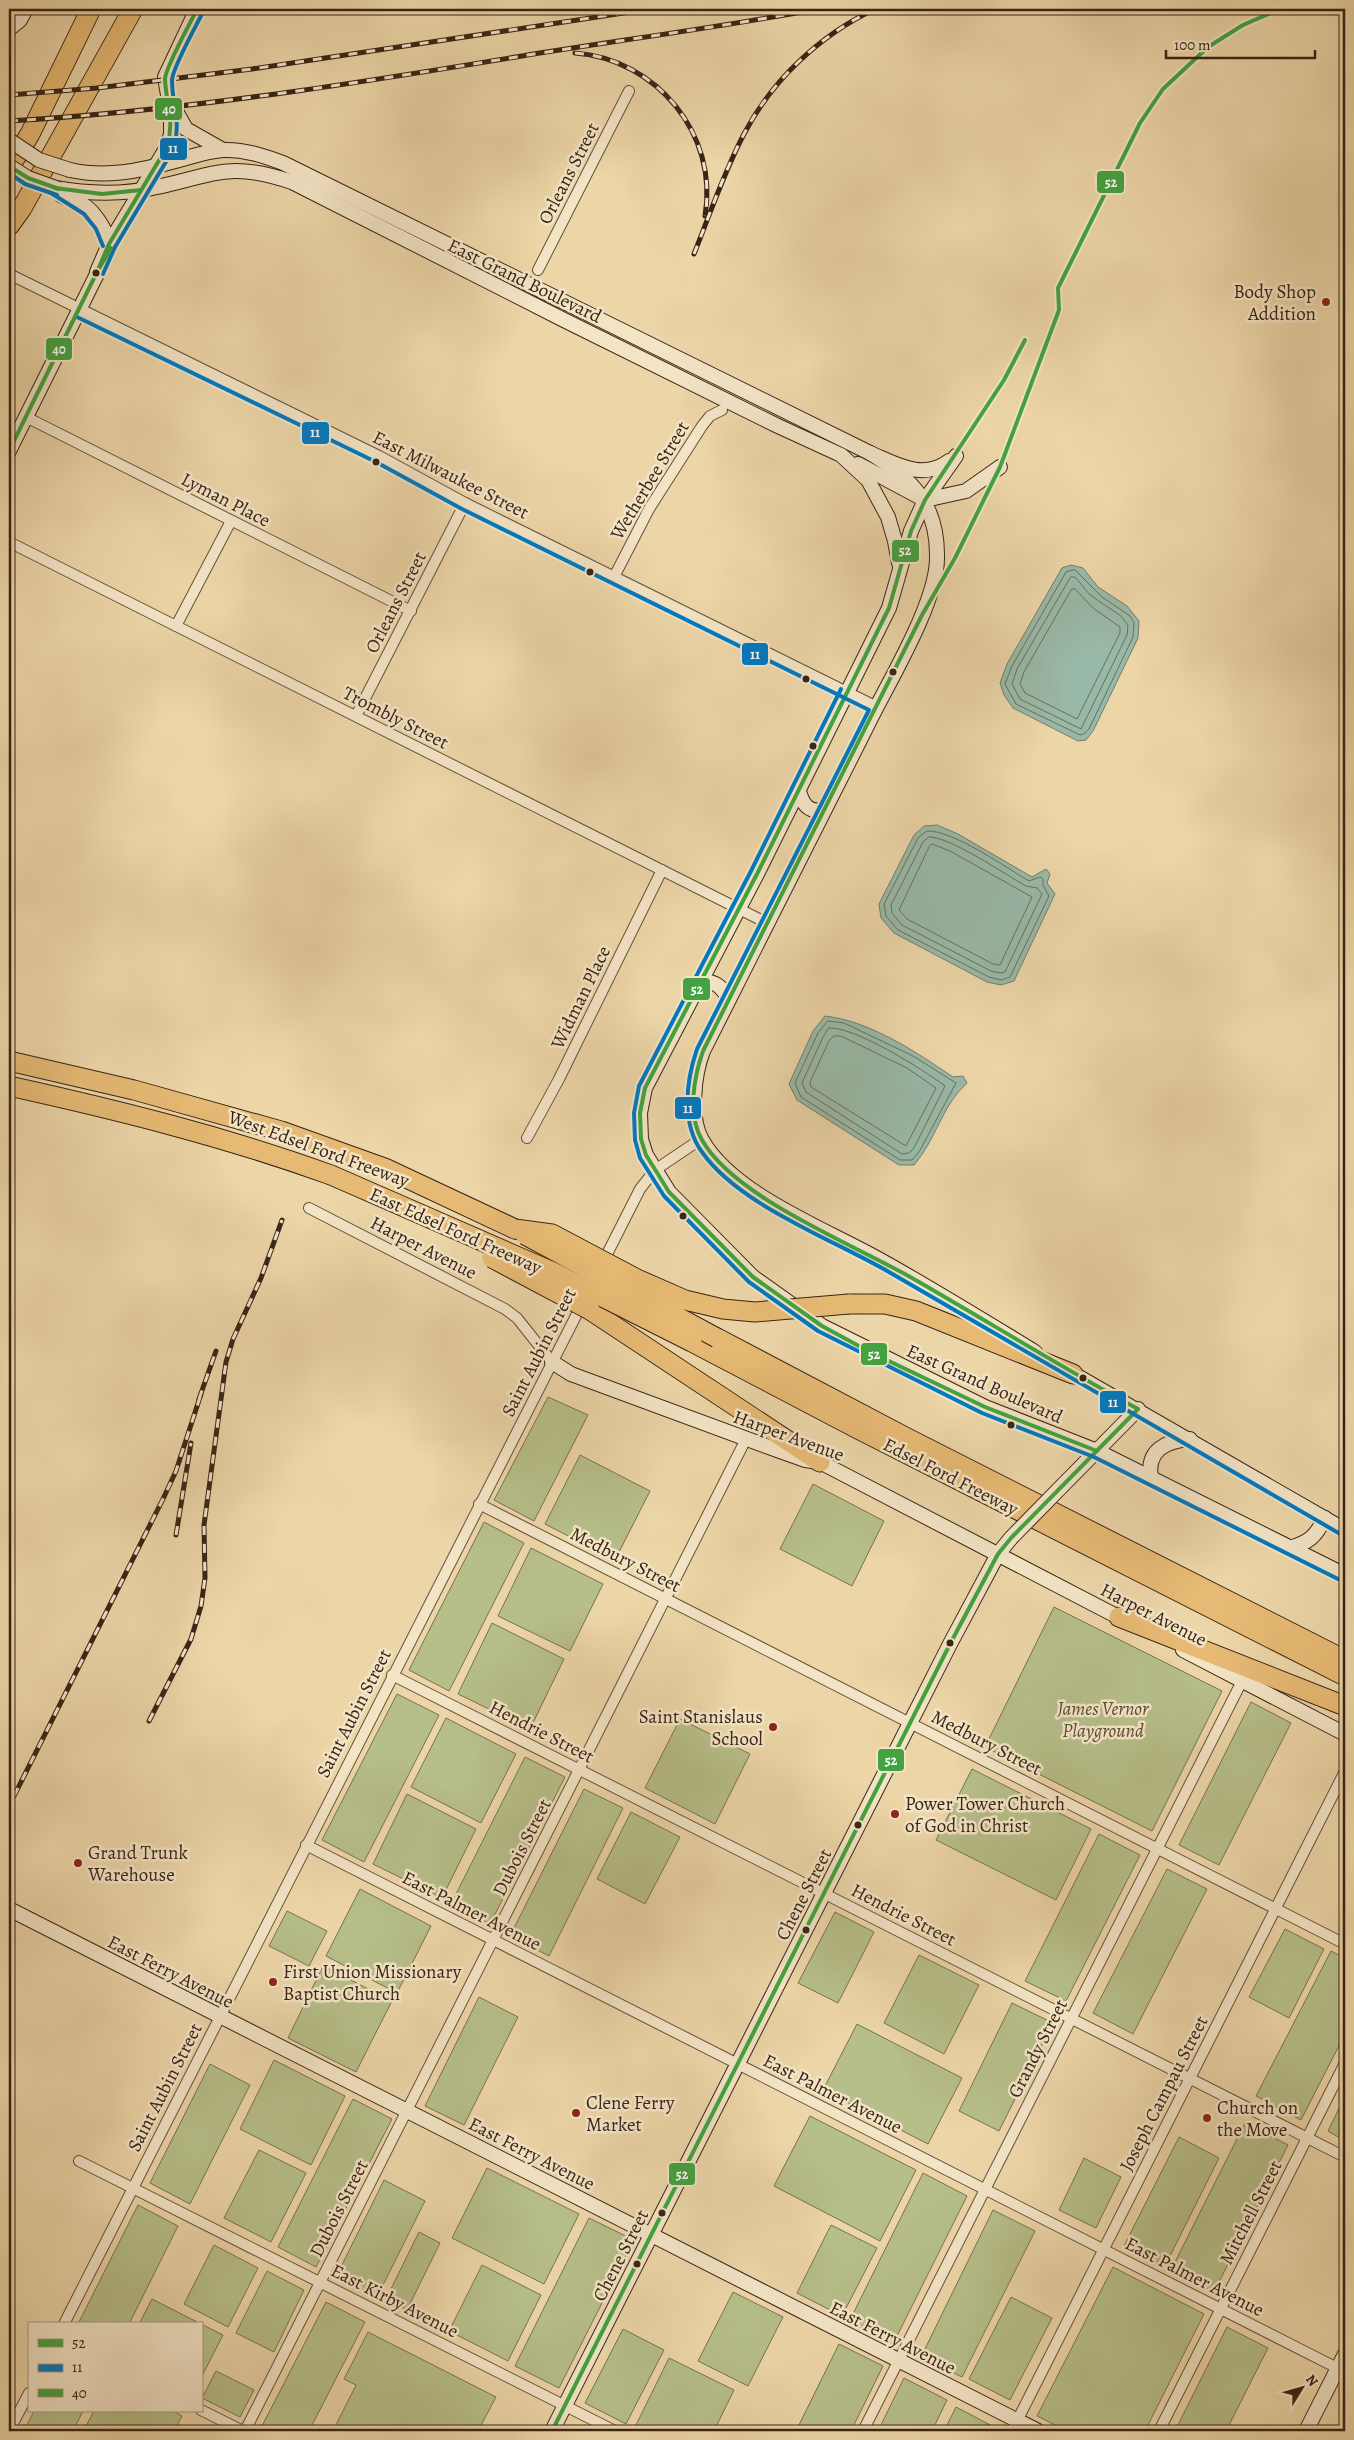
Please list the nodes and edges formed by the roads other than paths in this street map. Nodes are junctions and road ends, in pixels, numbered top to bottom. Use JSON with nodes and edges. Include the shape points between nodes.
{"nodes":[{"id":1,"x":22,"y":9,"type":"edge"},
{"id":2,"x":26,"y":9,"type":"edge"},
{"id":3,"x":91,"y":9,"type":"edge"},
{"id":4,"x":133,"y":9,"type":"edge"},
{"id":5,"x":197,"y":9,"type":"edge"},
{"id":6,"x":9,"y":22,"type":"edge"},
{"id":7,"x":9,"y":29,"type":"edge"},
{"id":8,"x":629,"y":91,"type":"dead end"},
{"id":9,"x":170,"y":98,"type":"junction"},
{"id":10,"x":9,"y":140,"type":"edge"},
{"id":11,"x":223,"y":150,"type":"junction"},
{"id":12,"x":283,"y":163,"type":"junction"},
{"id":13,"x":9,"y":167,"type":"edge"},
{"id":14,"x":155,"y":167,"type":"junction"},
{"id":15,"x":277,"y":177,"type":"junction"},
{"id":16,"x":57,"y":189,"type":"junction"},
{"id":17,"x":141,"y":190,"type":"junction"},
{"id":18,"x":384,"y":213,"type":"junction"},
{"id":19,"x":9,"y":226,"type":"edge"},
{"id":20,"x":376,"y":227,"type":"junction"},
{"id":21,"x":112,"y":243,"type":"junction"},
{"id":22,"x":538,"y":270,"type":"dead end"},
{"id":23,"x":13,"y":277,"type":"edge"},
{"id":24,"x":80,"y":311,"type":"junction"},
{"id":25,"x":722,"y":410,"type":"dead end"},
{"id":26,"x":26,"y":417,"type":"junction"},
{"id":27,"x":9,"y":451,"type":"edge"},
{"id":28,"x":870,"y":453,"type":"junction"},
{"id":29,"x":841,"y":455,"type":"junction"},
{"id":30,"x":1000,"y":467,"type":"dead end"},
{"id":31,"x":925,"y":500,"type":"junction"},
{"id":32,"x":465,"y":503,"type":"junction"},
{"id":33,"x":231,"y":521,"type":"junction"},
{"id":34,"x":9,"y":542,"type":"edge"},
{"id":35,"x":900,"y":569,"type":"junction"},
{"id":36,"x":614,"y":576,"type":"junction"},
{"id":37,"x":411,"y":611,"type":"junction"},
{"id":38,"x":176,"y":626,"type":"junction"},
{"id":39,"x":847,"y":692,"type":"junction"},
{"id":40,"x":877,"y":706,"type":"junction"},
{"id":41,"x":356,"y":716,"type":"junction"},
{"id":42,"x":798,"y":788,"type":"junction"},
{"id":43,"x":824,"y":810,"type":"junction"},
{"id":44,"x":662,"y":870,"type":"junction"},
{"id":45,"x":738,"y":908,"type":"junction"},
{"id":46,"x":768,"y":923,"type":"junction"},
{"id":47,"x":699,"y":982,"type":"junction"},
{"id":48,"x":729,"y":999,"type":"junction"},
{"id":49,"x":9,"y":1051,"type":"edge"},
{"id":50,"x":9,"y":1061,"type":"edge"},
{"id":51,"x":30,"y":1065,"type":"junction"},
{"id":52,"x":9,"y":1086,"type":"edge"},
{"id":53,"x":26,"y":1092,"type":"edge"},
{"id":54,"x":527,"y":1138,"type":"dead end"},
{"id":55,"x":701,"y":1139,"type":"junction"},
{"id":56,"x":655,"y":1170,"type":"junction"},
{"id":57,"x":331,"y":1176,"type":"junction"},
{"id":58,"x":309,"y":1208,"type":"dead end"},
{"id":59,"x":515,"y":1229,"type":"junction"},
{"id":60,"x":717,"y":1338,"type":"joint"},
{"id":61,"x":692,"y":1342,"type":"joint"},
{"id":62,"x":552,"y":1362,"type":"junction"},
{"id":63,"x":1073,"y":1374,"type":"junction"},
{"id":64,"x":1138,"y":1409,"type":"junction"},
{"id":65,"x":746,"y":1439,"type":"junction"},
{"id":66,"x":1190,"y":1439,"type":"junction"},
{"id":67,"x":1097,"y":1451,"type":"junction"},
{"id":68,"x":820,"y":1462,"type":"junction"},
{"id":69,"x":1151,"y":1478,"type":"junction"},
{"id":70,"x":479,"y":1504,"type":"junction"},
{"id":71,"x":1325,"y":1518,"type":"junction"},
{"id":72,"x":1345,"y":1530,"type":"edge"},
{"id":73,"x":1289,"y":1548,"type":"junction"},
{"id":74,"x":998,"y":1554,"type":"junction"},
{"id":75,"x":1345,"y":1576,"type":"edge"},
{"id":76,"x":665,"y":1599,"type":"junction"},
{"id":77,"x":1119,"y":1617,"type":"junction"},
{"id":78,"x":1345,"y":1660,"type":"edge"},
{"id":79,"x":392,"y":1675,"type":"junction"},
{"id":80,"x":1345,"y":1676,"type":"edge"},
{"id":81,"x":1242,"y":1681,"type":"junction"},
{"id":82,"x":1345,"y":1706,"type":"edge"},
{"id":83,"x":910,"y":1723,"type":"junction"},
{"id":84,"x":1345,"y":1734,"type":"edge"},
{"id":85,"x":580,"y":1769,"type":"junction"},
{"id":86,"x":1345,"y":1771,"type":"edge"},
{"id":87,"x":306,"y":1845,"type":"junction"},
{"id":88,"x":1158,"y":1849,"type":"junction"},
{"id":89,"x":824,"y":1893,"type":"junction"},
{"id":90,"x":1276,"y":1908,"type":"junction"},
{"id":91,"x":9,"y":1909,"type":"edge"},
{"id":92,"x":493,"y":1940,"type":"junction"},
{"id":93,"x":1345,"y":1944,"type":"edge"},
{"id":94,"x":220,"y":2017,"type":"junction"},
{"id":95,"x":1072,"y":2019,"type":"junction"},
{"id":96,"x":738,"y":2064,"type":"junction"},
{"id":97,"x":1345,"y":2064,"type":"edge"},
{"id":98,"x":1190,"y":2078,"type":"junction"},
{"id":99,"x":407,"y":2111,"type":"junction"},
{"id":100,"x":1307,"y":2138,"type":"junction"},
{"id":101,"x":1345,"y":2157,"type":"edge"},
{"id":102,"x":79,"y":2161,"type":"dead end"},
{"id":103,"x":132,"y":2188,"type":"junction"},
{"id":104,"x":986,"y":2190,"type":"junction"},
{"id":105,"x":652,"y":2235,"type":"junction"},
{"id":106,"x":1104,"y":2250,"type":"junction"},
{"id":107,"x":320,"y":2282,"type":"junction"},
{"id":108,"x":1220,"y":2309,"type":"junction"},
{"id":109,"x":65,"y":2322,"type":"edge"},
{"id":110,"x":1345,"y":2354,"type":"edge"},
{"id":111,"x":899,"y":2360,"type":"junction"},
{"id":112,"x":1342,"y":2371,"type":"edge"},
{"id":113,"x":28,"y":2395,"type":"edge"},
{"id":114,"x":565,"y":2406,"type":"junction"},
{"id":115,"x":202,"y":2410,"type":"edge"},
{"id":116,"x":1014,"y":2426,"type":"edge"},
{"id":117,"x":9,"y":2431,"type":"edge"},
{"id":118,"x":244,"y":2431,"type":"edge"},
{"id":119,"x":552,"y":2431,"type":"edge"},
{"id":120,"x":615,"y":2431,"type":"edge"},
{"id":121,"x":863,"y":2431,"type":"edge"},
{"id":122,"x":1038,"y":2431,"type":"edge"},
{"id":123,"x":1159,"y":2431,"type":"edge"},
{"id":124,"x":1306,"y":2431,"type":"edge"}],
"edges":[{"from":1,"to":6,"type":"main road"},
{"from":2,"to":7,"type":"main road","via":[[20,20]]},
{"from":3,"to":13,"type":"highway","via":[[30,134]]},
{"from":4,"to":19,"type":"highway"},
{"from":5,"to":9,"type":"main road","via":[[165,77]]},
{"from":8,"to":22,"type":"street","name":"Orleans Street"},
{"from":9,"to":11,"type":"main road","via":[[186,128]]},
{"from":9,"to":14,"type":"main road","via":[[169,140]]},
{"from":10,"to":14,"type":"main road","name":"East Grand Boulevard","bridge":true,"via":[[39,160],[89,174],[109,175]]},
{"from":11,"to":12,"type":"main road","name":"East Grand Boulevard","via":[[248,152]]},
{"from":11,"to":14,"type":"main road","name":"East Grand Boulevard"},
{"from":12,"to":15,"type":"main road"},
{"from":12,"to":18,"type":"main road","name":"East Grand Boulevard"},
{"from":13,"to":16,"type":"main road","name":"East Grand Boulevard","bridge":true},
{"from":14,"to":17,"type":"main road"},
{"from":15,"to":17,"type":"main road","name":"East Grand Boulevard","via":[[247,170],[222,170]]},
{"from":15,"to":20,"type":"main road","name":"East Grand Boulevard"},
{"from":16,"to":17,"type":"main road","name":"East Grand Boulevard","via":[[102,194]]},
{"from":16,"to":21,"type":"main road","via":[[64,198],[78,201],[86,207]]},
{"from":17,"to":21,"type":"main road"},
{"from":18,"to":20,"type":"main road"},
{"from":18,"to":28,"type":"main road","name":"East Grand Boulevard"},
{"from":20,"to":29,"type":"main road","name":"East Grand Boulevard"},
{"from":21,"to":24,"type":"main road"},
{"from":23,"to":24,"type":"street","name":"East Milwaukee Street"},
{"from":24,"to":26,"type":"main road"},
{"from":24,"to":32,"type":"street","name":"East Milwaukee Street","via":[[379,456]]},
{"from":25,"to":36,"type":"street","name":"Wetherbee Street","via":[[710,416],[702,426],[649,509]]},
{"from":26,"to":27,"type":"main road"},
{"from":26,"to":33,"type":"street","name":"Lyman Place"},
{"from":28,"to":31,"type":"main road","via":[[902,474]]},
{"from":28,"to":31,"type":"main road","name":"East Grand Boulevard","via":[[911,470],[922,471],[941,467],[956,456]]},
{"from":29,"to":31,"type":"main road"},
{"from":29,"to":35,"type":"main road","name":"East Grand Boulevard","via":[[868,480],[888,516]]},
{"from":30,"to":31,"type":"main road","via":[[966,490],[952,496]]},
{"from":31,"to":35,"type":"main road","name":"East Grand Boulevard","via":[[911,531]]},
{"from":31,"to":40,"type":"main road","via":[[938,557],[934,585]]},
{"from":32,"to":36,"type":"street","name":"East Milwaukee Street"},
{"from":32,"to":37,"type":"street","name":"Orleans Street"},
{"from":33,"to":37,"type":"street","name":"Lyman Place"},
{"from":33,"to":38,"type":"street"},
{"from":34,"to":38,"type":"street","name":"Trombly Street"},
{"from":35,"to":39,"type":"main road","name":"East Grand Boulevard","via":[[889,608]]},
{"from":36,"to":39,"type":"street","name":"East Milwaukee Street"},
{"from":37,"to":41,"type":"street","name":"Orleans Street"},
{"from":38,"to":41,"type":"street","name":"Trombly Street"},
{"from":39,"to":40,"type":"street","name":"East Milwaukee Street"},
{"from":39,"to":42,"type":"main road","name":"East Grand Boulevard"},
{"from":40,"to":43,"type":"main road"},
{"from":41,"to":44,"type":"street","name":"Trombly Street"},
{"from":42,"to":43,"type":"main road","via":[[805,806],[810,810]]},
{"from":42,"to":45,"type":"main road","name":"East Grand Boulevard"},
{"from":43,"to":46,"type":"main road"},
{"from":44,"to":45,"type":"street","name":"Trombly Street"},
{"from":44,"to":54,"type":"street","name":"Widman Place"},
{"from":45,"to":46,"type":"street","name":"Trombly Street"},
{"from":45,"to":47,"type":"main road","name":"East Grand Boulevard"},
{"from":46,"to":48,"type":"main road"},
{"from":47,"to":48,"type":"main road","via":[[716,983]]},
{"from":47,"to":56,"type":"main road","name":"East Grand Boulevard","via":[[645,1088],[640,1113],[641,1139]]},
{"from":48,"to":55,"type":"main road","via":[[702,1051],[696,1074],[694,1100]]},
{"from":49,"to":51,"type":"highway"},
{"from":50,"to":51,"type":"highway","name":"West Edsel Ford Freeway"},
{"from":51,"to":59,"type":"highway","name":"West Edsel Ford Freeway","via":[[228,1115],[317,1144],[387,1169]]},
{"from":52,"to":53,"type":"highway","name":"East Edsel Ford Freeway"},
{"from":53,"to":57,"type":"highway","name":"East Edsel Ford Freeway","via":[[216,1138]]},
{"from":55,"to":56,"type":"street","name":"Saint Aubin Street"},
{"from":55,"to":63,"type":"main road","via":[[734,1177],[768,1200],[882,1261]]},
{"from":56,"to":62,"type":"street","name":"Saint Aubin Street","via":[[640,1190]]},
{"from":56,"to":67,"type":"main road","name":"East Grand Boulevard","via":[[668,1192],[753,1277],[822,1326],[985,1406]]},
{"from":57,"to":61,"type":"highway","name":"East Edsel Ford Freeway","bridge":true,"via":[[553,1272]]},
{"from":57,"to":68,"type":"highway","bridge":true,"via":[[590,1310]]},
{"from":58,"to":62,"type":"street","name":"Harper Avenue","via":[[505,1309],[517,1318]]},
{"from":59,"to":60,"type":"highway","name":"West Edsel Ford Freeway","bridge":true},
{"from":59,"to":63,"type":"highway","bridge":true,"via":[[552,1234],[677,1297],[723,1309],[755,1312],[885,1304],[916,1311]]},
{"from":60,"to":78,"type":"highway","name":"Edsel Ford Freeway"},
{"from":61,"to":80,"type":"highway","name":"Edsel Ford Freeway"},
{"from":62,"to":65,"type":"main road","name":"Harper Avenue","via":[[571,1374]]},
{"from":62,"to":70,"type":"street","name":"Saint Aubin Street"},
{"from":63,"to":64,"type":"main road"},
{"from":64,"to":66,"type":"main road"},
{"from":64,"to":67,"type":"main road","name":"Chene Street"},
{"from":65,"to":68,"type":"main road","name":"Harper Avenue"},
{"from":65,"to":76,"type":"street","name":"Dubois Street"},
{"from":66,"to":69,"type":"main road","via":[[1169,1442],[1158,1449],[1150,1463]]},
{"from":66,"to":71,"type":"main road"},
{"from":67,"to":69,"type":"main road","name":"East Grand Boulevard"},
{"from":67,"to":74,"type":"main road","name":"Chene Street","bridge":true},
{"from":68,"to":74,"type":"main road","name":"Harper Avenue"},
{"from":69,"to":73,"type":"main road","name":"East Grand Boulevard"},
{"from":70,"to":76,"type":"street","name":"Medbury Street"},
{"from":70,"to":79,"type":"street","name":"Saint Aubin Street"},
{"from":71,"to":72,"type":"main road"},
{"from":71,"to":73,"type":"main road","via":[[1314,1538]]},
{"from":73,"to":75,"type":"main road","name":"East Grand Boulevard"},
{"from":74,"to":77,"type":"main road","name":"Harper Avenue"},
{"from":74,"to":83,"type":"main road","name":"Chene Street"},
{"from":76,"to":83,"type":"street","name":"Medbury Street"},
{"from":76,"to":85,"type":"street","name":"Dubois Street"},
{"from":77,"to":81,"type":"main road","name":"Harper Avenue"},
{"from":77,"to":82,"type":"highway"},
{"from":79,"to":85,"type":"street","name":"Hendrie Street"},
{"from":79,"to":87,"type":"street","name":"Saint Aubin Street"},
{"from":81,"to":84,"type":"main road","name":"Harper Avenue"},
{"from":81,"to":88,"type":"street","name":"Grandy Street"},
{"from":83,"to":88,"type":"street","name":"Medbury Street"},
{"from":83,"to":89,"type":"main road","name":"Chene Street"},
{"from":85,"to":89,"type":"street","name":"Hendrie Street"},
{"from":85,"to":92,"type":"street","name":"Dubois Street"},
{"from":86,"to":90,"type":"street","name":"Joseph Campau Street"},
{"from":87,"to":92,"type":"street","name":"East Palmer Avenue"},
{"from":87,"to":94,"type":"street","name":"Saint Aubin Street"},
{"from":88,"to":90,"type":"street","name":"Medbury Street"},
{"from":88,"to":95,"type":"street","name":"Grandy Street"},
{"from":89,"to":95,"type":"street","name":"Hendrie Street"},
{"from":89,"to":96,"type":"main road","name":"Chene Street"},
{"from":90,"to":93,"type":"street","name":"Medbury Street"},
{"from":90,"to":98,"type":"street","name":"Joseph Campau Street"},
{"from":91,"to":94,"type":"main road","name":"East Ferry Avenue"},
{"from":92,"to":96,"type":"street","name":"East Palmer Avenue"},
{"from":92,"to":99,"type":"street","name":"Dubois Street"},
{"from":94,"to":99,"type":"main road","name":"East Ferry Avenue"},
{"from":94,"to":103,"type":"street","name":"Saint Aubin Street"},
{"from":95,"to":98,"type":"street","name":"Hendrie Street"},
{"from":95,"to":104,"type":"street","name":"Grandy Street"},
{"from":96,"to":104,"type":"street","name":"East Palmer Avenue"},
{"from":96,"to":105,"type":"main road","name":"Chene Street"},
{"from":97,"to":100,"type":"street","name":"Mitchell Street"},
{"from":98,"to":100,"type":"street","name":"Hendrie Street"},
{"from":98,"to":106,"type":"street","name":"Joseph Campau Street"},
{"from":99,"to":105,"type":"main road","name":"East Ferry Avenue"},
{"from":99,"to":107,"type":"street","name":"Dubois Street"},
{"from":100,"to":101,"type":"street","name":"Hendrie Street"},
{"from":100,"to":108,"type":"street","name":"Mitchell Street"},
{"from":102,"to":103,"type":"street","name":"East Kirby Avenue"},
{"from":103,"to":107,"type":"street","name":"East Kirby Avenue"},
{"from":103,"to":109,"type":"street","name":"Saint Aubin Street"},
{"from":104,"to":106,"type":"street","name":"East Palmer Avenue"},
{"from":104,"to":111,"type":"street","name":"Grandy Street"},
{"from":105,"to":111,"type":"main road","name":"East Ferry Avenue"},
{"from":105,"to":114,"type":"main road","name":"Chene Street"},
{"from":106,"to":108,"type":"street","name":"East Palmer Avenue"},
{"from":106,"to":116,"type":"street","name":"Joseph Campau Street"},
{"from":107,"to":114,"type":"street","name":"East Kirby Avenue"},
{"from":107,"to":118,"type":"street","name":"Dubois Street"},
{"from":108,"to":112,"type":"street","name":"East Palmer Avenue"},
{"from":108,"to":123,"type":"street","name":"Mitchell Street"},
{"from":110,"to":112,"type":"main road"},
{"from":111,"to":116,"type":"main road","name":"East Ferry Avenue"},
{"from":111,"to":121,"type":"street","name":"Grandy Street"},
{"from":112,"to":124,"type":"main road"},
{"from":113,"to":117,"type":"street"},
{"from":114,"to":119,"type":"main road","name":"Chene Street"},
{"from":114,"to":120,"type":"street","name":"East Kirby Avenue"},
{"from":115,"to":118,"type":"street"},
{"from":116,"to":122,"type":"main road","name":"East Ferry Avenue"}]}
